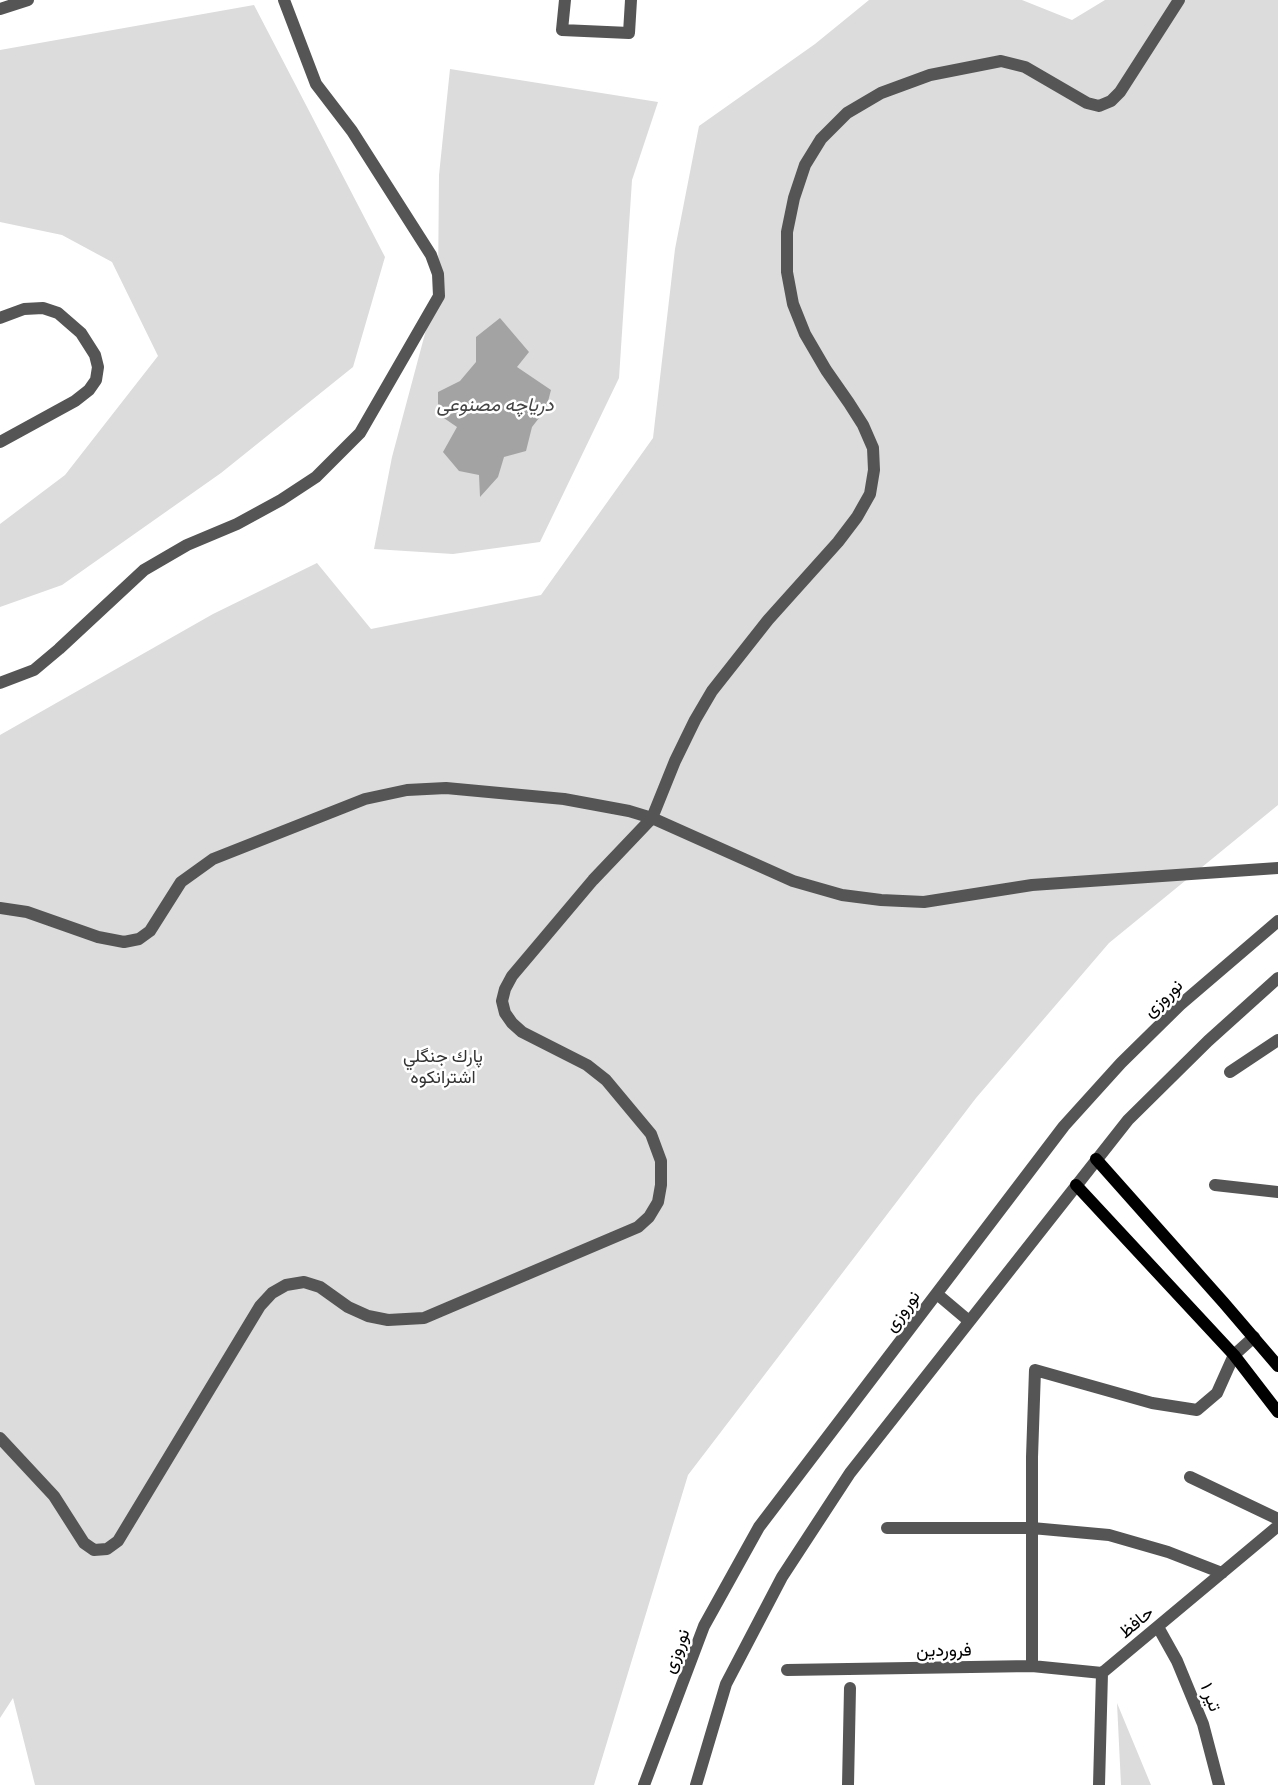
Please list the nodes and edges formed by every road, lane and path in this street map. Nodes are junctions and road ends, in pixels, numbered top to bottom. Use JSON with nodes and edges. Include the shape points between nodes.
{"nodes":[{"id":1,"x":28,"y":0,"type":"edge"},
{"id":2,"x":284,"y":0,"type":"edge"},
{"id":3,"x":565,"y":0,"type":"edge"},
{"id":4,"x":631,"y":0,"type":"edge"},
{"id":5,"x":1179,"y":0,"type":"edge"},
{"id":6,"x":0,"y":9,"type":"edge"},
{"id":7,"x":0,"y":318,"type":"edge"},
{"id":8,"x":0,"y":442,"type":"edge"},
{"id":9,"x":0,"y":683,"type":"edge"},
{"id":10,"x":652,"y":818,"type":"junction"},
{"id":11,"x":1278,"y":868,"type":"edge"},
{"id":12,"x":0,"y":908,"type":"edge"},
{"id":13,"x":1278,"y":921,"type":"edge"},
{"id":14,"x":1278,"y":978,"type":"edge"},
{"id":15,"x":1278,"y":1040,"type":"edge"},
{"id":16,"x":1230,"y":1072,"type":"dead end"},
{"id":17,"x":1096,"y":1159,"type":"junction"},
{"id":18,"x":1076,"y":1185,"type":"junction"},
{"id":19,"x":1215,"y":1185,"type":"dead end"},
{"id":20,"x":1278,"y":1192,"type":"edge"},
{"id":21,"x":937,"y":1294,"type":"junction"},
{"id":22,"x":969,"y":1320,"type":"junction"},
{"id":23,"x":1254,"y":1337,"type":"junction"},
{"id":24,"x":1234,"y":1355,"type":"junction"},
{"id":25,"x":1278,"y":1366,"type":"edge"},
{"id":26,"x":1278,"y":1412,"type":"edge"},
{"id":27,"x":0,"y":1438,"type":"edge"},
{"id":28,"x":1190,"y":1477,"type":"dead end"},
{"id":29,"x":1278,"y":1519,"type":"edge"},
{"id":30,"x":1278,"y":1526,"type":"edge"},
{"id":31,"x":887,"y":1528,"type":"dead end"},
{"id":32,"x":1032,"y":1528,"type":"junction"},
{"id":33,"x":1222,"y":1573,"type":"junction"},
{"id":34,"x":1158,"y":1627,"type":"junction"},
{"id":35,"x":1032,"y":1666,"type":"junction"},
{"id":36,"x":787,"y":1670,"type":"dead end"},
{"id":37,"x":1102,"y":1673,"type":"junction"},
{"id":38,"x":850,"y":1688,"type":"dead end"},
{"id":39,"x":644,"y":1785,"type":"edge"},
{"id":40,"x":696,"y":1785,"type":"edge"},
{"id":41,"x":848,"y":1785,"type":"edge"},
{"id":42,"x":1099,"y":1785,"type":"edge"},
{"id":43,"x":1219,"y":1785,"type":"edge"}],
"edges":[{"from":1,"to":6,"type":"street"},
{"from":2,"to":9,"type":"street","via":[[316,84],[352,132],[430,256],[438,274],[439,296],[360,433],[316,477],[237,524],[186,545],[144,570],[34,670]]},
{"from":3,"to":4,"type":"street","via":[[562,30],[629,33]]},
{"from":5,"to":10,"type":"street","via":[[1120,92],[1099,106],[1087,103],[1025,67],[1001,61],[930,76],[881,92],[847,113],[821,139],[805,165],[794,198],[787,232],[787,272],[793,304],[805,334],[850,403],[873,448],[870,494],[838,542],[768,620],[712,691],[683,744]]},
{"from":7,"to":8,"type":"street","via":[[24,309],[43,308],[58,313],[80,333],[95,355],[98,367],[93,385],[75,401]]},
{"from":10,"to":11,"type":"street","via":[[793,882],[842,896],[881,900],[924,902],[1032,885]]},
{"from":10,"to":12,"type":"street","via":[[564,799],[446,788],[407,790],[365,799],[213,859],[181,882],[150,931],[139,939],[124,942],[98,937],[27,912]]},
{"from":10,"to":27,"type":"street","via":[[593,880],[512,976],[502,1001],[512,1024],[606,1080],[651,1134],[661,1161],[661,1185],[658,1202],[649,1217],[638,1227],[424,1318],[388,1320],[368,1316],[348,1307],[320,1287],[304,1282],[286,1285],[272,1293],[260,1306],[118,1541],[107,1549],[94,1550],[84,1543],[54,1496]]},
{"from":13,"to":21,"type":"street","name":"نوروزی","via":[[1180,1005],[1121,1063],[1064,1126]]},
{"from":14,"to":17,"type":"street","via":[[1158,1090]]},
{"from":15,"to":16,"type":"street"},
{"from":17,"to":18,"type":"street"},
{"from":17,"to":23,"type":"main road"},
{"from":18,"to":22,"type":"street"},
{"from":18,"to":24,"type":"main road"},
{"from":19,"to":20,"type":"street"},
{"from":21,"to":22,"type":"street"},
{"from":21,"to":39,"type":"street","name":"نوروزی","via":[[759,1527],[704,1626]]},
{"from":22,"to":40,"type":"street","via":[[850,1473],[782,1577],[726,1684]]},
{"from":23,"to":24,"type":"street"},
{"from":23,"to":25,"type":"main road"},
{"from":24,"to":26,"type":"main road"},
{"from":24,"to":32,"type":"street","via":[[1217,1393],[1197,1410],[1152,1403],[1035,1370]]},
{"from":28,"to":29,"type":"street"},
{"from":30,"to":33,"type":"street","name":"حافظ"},
{"from":31,"to":32,"type":"street"},
{"from":32,"to":33,"type":"street","via":[[1109,1535],[1168,1552]]},
{"from":32,"to":35,"type":"street"},
{"from":33,"to":34,"type":"street","name":"حافظ"},
{"from":34,"to":37,"type":"street","name":"حافظ"},
{"from":34,"to":43,"type":"street","name":"تیر ۱","via":[[1177,1661],[1202,1724]]},
{"from":35,"to":36,"type":"street","name":"فروردین"},
{"from":35,"to":37,"type":"street","name":"فروردین"},
{"from":37,"to":42,"type":"street"},
{"from":38,"to":41,"type":"street"}]}
